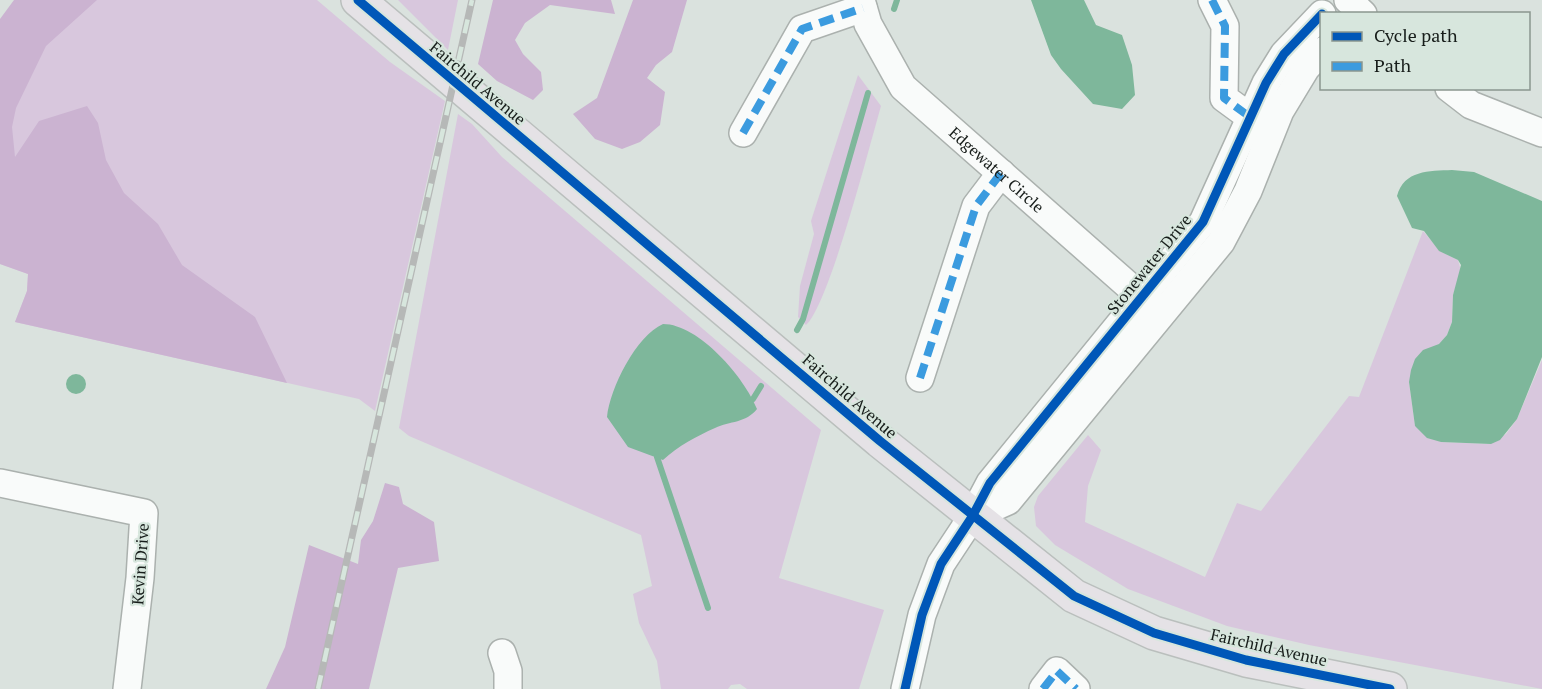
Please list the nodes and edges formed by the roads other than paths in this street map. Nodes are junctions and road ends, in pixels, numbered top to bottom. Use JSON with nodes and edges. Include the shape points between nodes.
{"nodes":[{"id":1,"x":358,"y":0,"type":"edge"},
{"id":2,"x":1212,"y":0,"type":"edge"},
{"id":3,"x":862,"y":4,"type":"edge"},
{"id":4,"x":1352,"y":6,"type":"edge"},
{"id":5,"x":1330,"y":12,"type":"edge"},
{"id":6,"x":1320,"y":16,"type":"edge"},
{"id":7,"x":1320,"y":53,"type":"edge"},
{"id":8,"x":1452,"y":90,"type":"edge"},
{"id":9,"x":1252,"y":119,"type":"junction"},
{"id":10,"x":743,"y":133,"type":"dead end"},
{"id":11,"x":1542,"y":133,"type":"edge"},
{"id":12,"x":1000,"y":173,"type":"junction"},
{"id":13,"x":1141,"y":297,"type":"junction"},
{"id":14,"x":1163,"y":315,"type":"junction"},
{"id":15,"x":920,"y":378,"type":"dead end"},
{"id":16,"x":0,"y":483,"type":"edge"},
{"id":17,"x":972,"y":517,"type":"junction"},
{"id":18,"x":502,"y":653,"type":"dead end"},
{"id":19,"x":127,"y":689,"type":"edge"},
{"id":20,"x":508,"y":689,"type":"edge"},
{"id":21,"x":905,"y":689,"type":"edge"},
{"id":22,"x":1043,"y":689,"type":"edge"},
{"id":23,"x":1076,"y":689,"type":"edge"},
{"id":24,"x":1390,"y":689,"type":"edge"}],
"edges":[{"from":1,"to":17,"type":"main road","name":"Fairchild Avenue"},
{"from":2,"to":9,"type":"street","via":[[1225,26],[1224,98]]},
{"from":3,"to":10,"type":"street","via":[[802,29]]},
{"from":3,"to":12,"type":"street","name":"Edgewater Circle","via":[[868,24],[903,87]]},
{"from":4,"to":5,"type":"street","name":"Stonewater Drive"},
{"from":6,"to":9,"type":"street","name":"Stonewater Drive","via":[[1284,54],[1266,83]]},
{"from":7,"to":14,"type":"street","via":[[1306,68],[1280,111],[1248,191],[1221,242]]},
{"from":8,"to":11,"type":"street","via":[[1471,105]]},
{"from":9,"to":13,"type":"street","name":"Stonewater Drive","via":[[1203,222]]},
{"from":12,"to":13,"type":"street","name":"Edgewater Circle"},
{"from":12,"to":15,"type":"street","via":[[976,206]]},
{"from":13,"to":14,"type":"street","name":"Edgewater Circle"},
{"from":13,"to":17,"type":"street","name":"Stonewater Drive","via":[[990,483]]},
{"from":14,"to":17,"type":"street","via":[[1008,501]]},
{"from":16,"to":19,"type":"street","name":"Kevin Drive","via":[[144,513]]},
{"from":17,"to":21,"type":"street","name":"Stonewater Drive","via":[[941,564],[922,615]]},
{"from":17,"to":24,"type":"main road","name":"Fairchild Avenue","via":[[1074,596],[1118,619],[1246,660]]},
{"from":18,"to":20,"type":"street"},
{"from":22,"to":23,"type":"street","via":[[1057,671]]}]}
